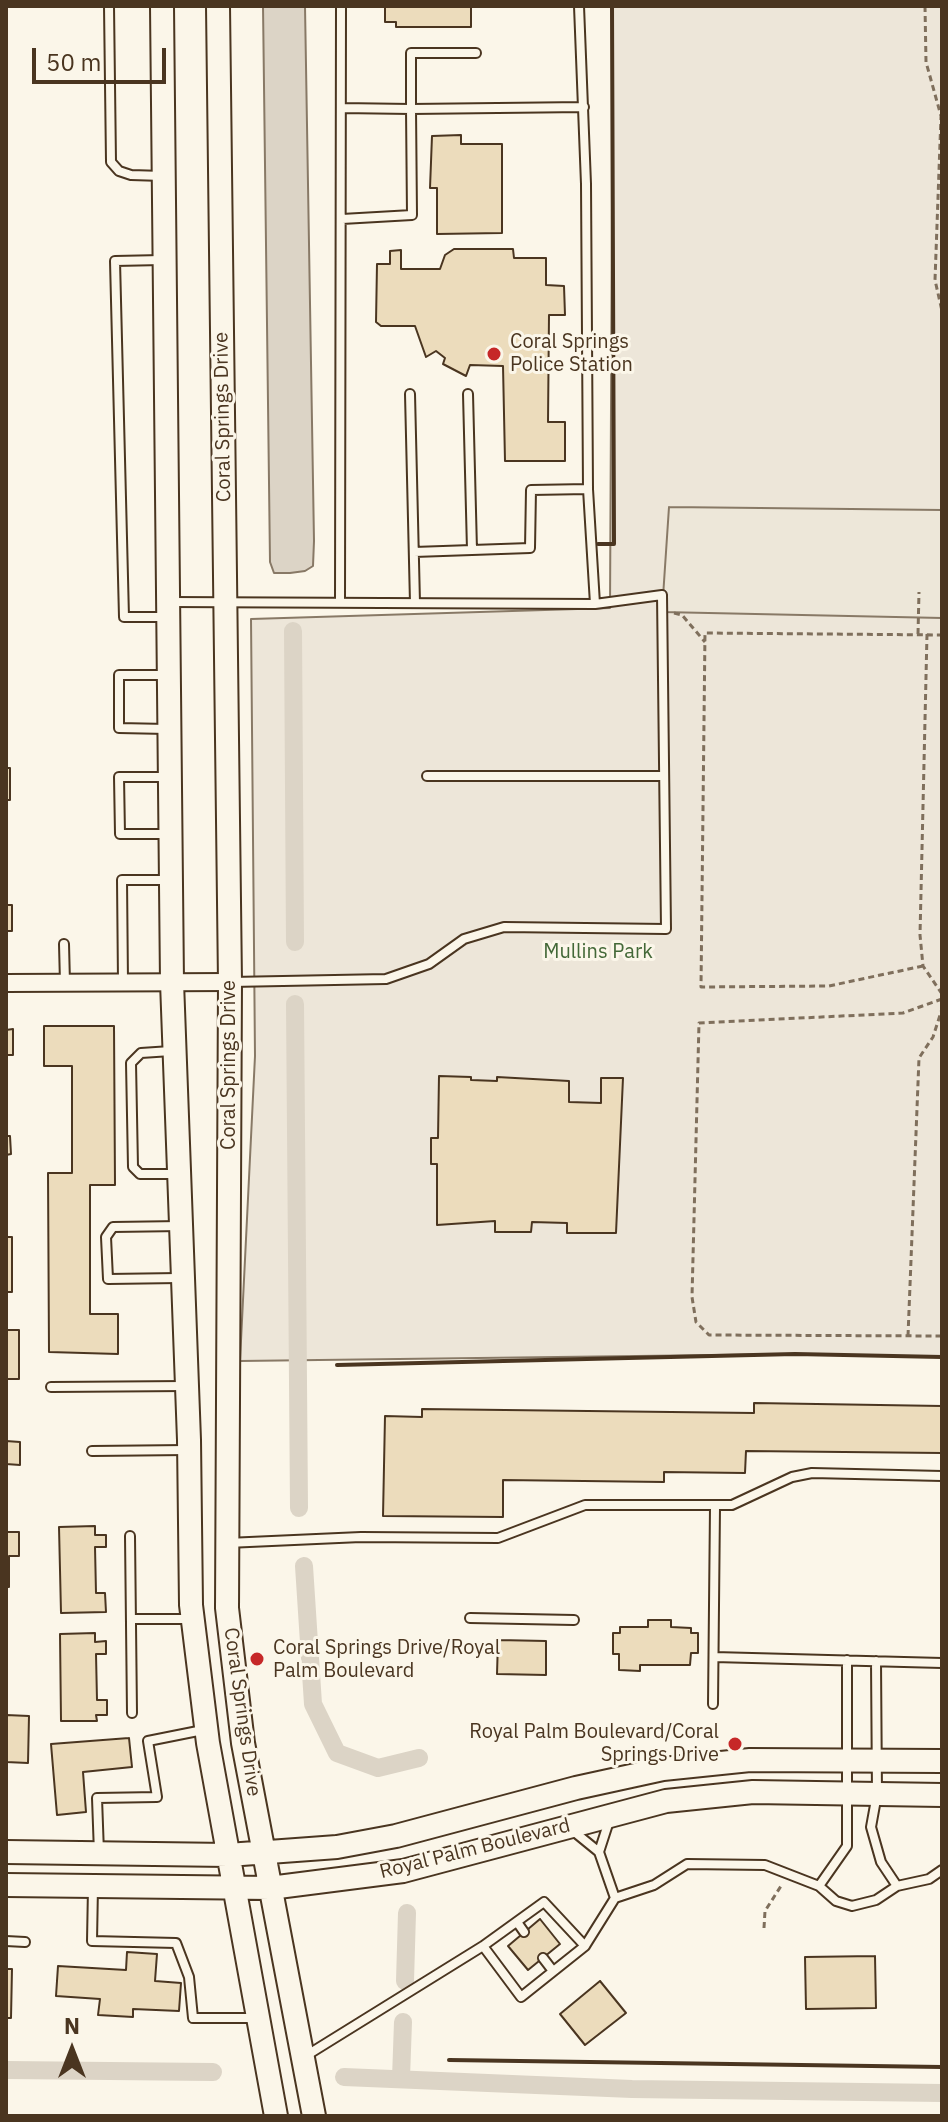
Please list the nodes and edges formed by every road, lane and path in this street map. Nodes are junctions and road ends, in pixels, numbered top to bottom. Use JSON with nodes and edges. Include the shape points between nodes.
{"nodes":[{"id":1,"x":109,"y":6,"type":"edge"},
{"id":2,"x":162,"y":6,"type":"edge"},
{"id":3,"x":218,"y":6,"type":"edge"},
{"id":4,"x":341,"y":6,"type":"edge"},
{"id":5,"x":579,"y":6,"type":"edge"},
{"id":6,"x":925,"y":6,"type":"edge"},
{"id":7,"x":476,"y":53,"type":"dead end"},
{"id":8,"x":584,"y":107,"type":"junction"},
{"id":9,"x":341,"y":108,"type":"junction"},
{"id":10,"x":411,"y":109,"type":"junction"},
{"id":11,"x":164,"y":176,"type":"junction"},
{"id":12,"x":342,"y":219,"type":"junction"},
{"id":13,"x":165,"y":260,"type":"junction"},
{"id":14,"x":942,"y":311,"type":"edge"},
{"id":15,"x":410,"y":394,"type":"dead end"},
{"id":16,"x":468,"y":394,"type":"dead end"},
{"id":17,"x":588,"y":489,"type":"junction"},
{"id":18,"x":472,"y":550,"type":"junction"},
{"id":19,"x":414,"y":552,"type":"junction"},
{"id":20,"x":919,"y":592,"type":"dead end"},
{"id":21,"x":225,"y":601,"type":"junction"},
{"id":22,"x":340,"y":601,"type":"junction"},
{"id":23,"x":415,"y":603,"type":"junction"},
{"id":24,"x":595,"y":604,"type":"junction"},
{"id":25,"x":168,"y":609,"type":"junction"},
{"id":26,"x":674,"y":613,"type":"dead end"},
{"id":27,"x":918,"y":634,"type":"junction"},
{"id":28,"x":927,"y":634,"type":"junction"},
{"id":29,"x":942,"y":635,"type":"edge"},
{"id":30,"x":705,"y":642,"type":"junction"},
{"id":31,"x":169,"y":675,"type":"junction"},
{"id":32,"x":170,"y":729,"type":"junction"},
{"id":33,"x":427,"y":776,"type":"dead end"},
{"id":34,"x":664,"y":776,"type":"junction"},
{"id":35,"x":170,"y":777,"type":"junction"},
{"id":36,"x":171,"y":834,"type":"junction"},
{"id":37,"x":171,"y":880,"type":"junction"},
{"id":38,"x":64,"y":944,"type":"dead end"},
{"id":39,"x":923,"y":966,"type":"junction"},
{"id":40,"x":123,"y":982,"type":"junction"},
{"id":41,"x":172,"y":982,"type":"junction"},
{"id":42,"x":230,"y":982,"type":"junction"},
{"id":43,"x":6,"y":983,"type":"edge"},
{"id":44,"x":65,"y":983,"type":"junction"},
{"id":45,"x":942,"y":997,"type":"edge"},
{"id":46,"x":942,"y":1009,"type":"edge"},
{"id":47,"x":175,"y":1051,"type":"junction"},
{"id":48,"x":179,"y":1174,"type":"junction"},
{"id":49,"x":181,"y":1226,"type":"junction"},
{"id":50,"x":183,"y":1277,"type":"junction"},
{"id":51,"x":908,"y":1336,"type":"junction"},
{"id":52,"x":942,"y":1336,"type":"edge"},
{"id":53,"x":188,"y":1386,"type":"junction"},
{"id":54,"x":51,"y":1387,"type":"dead end"},
{"id":55,"x":189,"y":1450,"type":"junction"},
{"id":56,"x":92,"y":1451,"type":"dead end"},
{"id":57,"x":942,"y":1476,"type":"edge"},
{"id":58,"x":715,"y":1507,"type":"junction"},
{"id":59,"x":130,"y":1536,"type":"dead end"},
{"id":60,"x":227,"y":1543,"type":"junction"},
{"id":61,"x":470,"y":1618,"type":"dead end"},
{"id":62,"x":131,"y":1619,"type":"junction"},
{"id":63,"x":192,"y":1619,"type":"junction"},
{"id":64,"x":574,"y":1620,"type":"dead end"},
{"id":65,"x":714,"y":1657,"type":"junction"},
{"id":66,"x":847,"y":1660,"type":"junction"},
{"id":67,"x":876,"y":1661,"type":"junction"},
{"id":68,"x":942,"y":1663,"type":"edge"},
{"id":69,"x":713,"y":1704,"type":"dead end"},
{"id":70,"x":132,"y":1713,"type":"dead end"},
{"id":71,"x":207,"y":1729,"type":"junction"},
{"id":72,"x":845,"y":1760,"type":"junction"},
{"id":73,"x":876,"y":1761,"type":"junction"},
{"id":74,"x":942,"y":1761,"type":"edge"},
{"id":75,"x":845,"y":1793,"type":"junction"},
{"id":76,"x":877,"y":1794,"type":"junction"},
{"id":77,"x":942,"y":1795,"type":"edge"},
{"id":78,"x":612,"y":1814,"type":"junction"},
{"id":79,"x":567,"y":1826,"type":"junction"},
{"id":80,"x":6,"y":1852,"type":"edge"},
{"id":81,"x":599,"y":1852,"type":"junction"},
{"id":82,"x":99,"y":1853,"type":"junction"},
{"id":83,"x":264,"y":1853,"type":"junction"},
{"id":84,"x":228,"y":1855,"type":"junction"},
{"id":85,"x":942,"y":1870,"type":"edge"},
{"id":86,"x":782,"y":1883,"type":"dead end"},
{"id":87,"x":6,"y":1885,"type":"edge"},
{"id":88,"x":93,"y":1886,"type":"junction"},
{"id":89,"x":819,"y":1886,"type":"junction"},
{"id":90,"x":897,"y":1886,"type":"junction"},
{"id":91,"x":234,"y":1888,"type":"junction"},
{"id":92,"x":270,"y":1888,"type":"junction"},
{"id":93,"x":615,"y":1898,"type":"junction"},
{"id":94,"x":517,"y":1922,"type":"junction"},
{"id":95,"x":764,"y":1928,"type":"dead end"},
{"id":96,"x":524,"y":1932,"type":"dead end"},
{"id":97,"x":6,"y":1941,"type":"edge"},
{"id":98,"x":25,"y":1942,"type":"dead end"},
{"id":99,"x":483,"y":1946,"type":"junction"},
{"id":100,"x":585,"y":1946,"type":"junction"},
{"id":101,"x":543,"y":1958,"type":"dead end"},
{"id":102,"x":553,"y":1971,"type":"junction"},
{"id":103,"x":258,"y":2018,"type":"junction"},
{"id":104,"x":303,"y":2057,"type":"junction"},
{"id":105,"x":276,"y":2116,"type":"edge"},
{"id":106,"x":314,"y":2116,"type":"edge"}],
"edges":[{"from":1,"to":11,"type":"lane","via":[[111,162],[131,175]]},
{"from":2,"to":11,"type":"main road","name":"Coral Springs Drive"},
{"from":3,"to":21,"type":"main road","name":"Coral Springs Drive"},
{"from":4,"to":9,"type":"lane"},
{"from":5,"to":8,"type":"lane"},
{"from":6,"to":14,"type":"path","via":[[926,62],[941,116],[935,280]]},
{"from":7,"to":10,"type":"lane","via":[[411,53]]},
{"from":8,"to":10,"type":"lane"},
{"from":8,"to":17,"type":"lane"},
{"from":9,"to":10,"type":"lane"},
{"from":9,"to":12,"type":"lane"},
{"from":10,"to":12,"type":"lane","via":[[412,215]]},
{"from":11,"to":13,"type":"main road","name":"Coral Springs Drive"},
{"from":12,"to":22,"type":"lane"},
{"from":13,"to":25,"type":"main road","name":"Coral Springs Drive"},
{"from":13,"to":25,"type":"lane","via":[[115,261],[124,617]]},
{"from":15,"to":19,"type":"lane"},
{"from":16,"to":18,"type":"lane"},
{"from":17,"to":18,"type":"lane","via":[[531,490],[530,548]]},
{"from":17,"to":24,"type":"lane"},
{"from":18,"to":19,"type":"lane"},
{"from":19,"to":23,"type":"lane"},
{"from":20,"to":27,"type":"path"},
{"from":21,"to":22,"type":"lane"},
{"from":21,"to":25,"type":"lane"},
{"from":21,"to":42,"type":"main road","name":"Coral Springs Drive"},
{"from":22,"to":23,"type":"lane"},
{"from":23,"to":24,"type":"lane"},
{"from":24,"to":34,"type":"lane","via":[[662,595]]},
{"from":25,"to":31,"type":"main road","name":"Coral Springs Drive"},
{"from":26,"to":30,"type":"path","via":[[682,615]]},
{"from":27,"to":28,"type":"path"},
{"from":27,"to":30,"type":"path","via":[[705,633]]},
{"from":28,"to":29,"type":"path"},
{"from":28,"to":39,"type":"path"},
{"from":30,"to":39,"type":"path","via":[[701,987],[829,986]]},
{"from":31,"to":32,"type":"main road","name":"Coral Springs Drive"},
{"from":31,"to":32,"type":"lane","via":[[119,675],[119,728]]},
{"from":32,"to":35,"type":"main road","name":"Coral Springs Drive"},
{"from":33,"to":34,"type":"lane"},
{"from":34,"to":42,"type":"lane","via":[[666,929],[504,927],[483,931],[429,964],[386,979]]},
{"from":35,"to":36,"type":"main road","name":"Coral Springs Drive"},
{"from":35,"to":36,"type":"lane","via":[[119,777],[120,834]]},
{"from":36,"to":37,"type":"main road","name":"Coral Springs Drive"},
{"from":37,"to":40,"type":"lane","via":[[122,880]]},
{"from":37,"to":41,"type":"main road","name":"Coral Springs Drive"},
{"from":38,"to":44,"type":"lane"},
{"from":39,"to":45,"type":"path"},
{"from":40,"to":41,"type":"street"},
{"from":40,"to":44,"type":"street"},
{"from":41,"to":42,"type":"street"},
{"from":41,"to":47,"type":"main road","name":"Coral Springs Drive"},
{"from":42,"to":60,"type":"main road","name":"Coral Springs Drive"},
{"from":43,"to":44,"type":"street"},
{"from":45,"to":51,"type":"path","via":[[903,1013],[699,1023],[692,1297],[696,1322],[709,1335]]},
{"from":46,"to":51,"type":"path","via":[[919,1058]]},
{"from":47,"to":48,"type":"main road","name":"Coral Springs Drive"},
{"from":47,"to":48,"type":"lane","via":[[141,1053],[131,1063],[133,1167],[140,1174]]},
{"from":48,"to":49,"type":"main road","name":"Coral Springs Drive"},
{"from":49,"to":50,"type":"main road","name":"Coral Springs Drive"},
{"from":49,"to":50,"type":"lane","via":[[113,1227],[106,1237],[106,1274],[116,1281]]},
{"from":50,"to":53,"type":"main road","name":"Coral Springs Drive"},
{"from":51,"to":52,"type":"path"},
{"from":53,"to":54,"type":"lane"},
{"from":53,"to":55,"type":"main road","name":"Coral Springs Drive"},
{"from":55,"to":56,"type":"lane"},
{"from":55,"to":63,"type":"main road","name":"Coral Springs Drive"},
{"from":57,"to":58,"type":"lane","via":[[812,1473]]},
{"from":58,"to":60,"type":"lane","via":[[585,1505],[498,1538]]},
{"from":58,"to":65,"type":"lane"},
{"from":59,"to":62,"type":"lane"},
{"from":60,"to":83,"type":"main road","name":"Coral Springs Drive","via":[[227,1608],[243,1743]]},
{"from":61,"to":64,"type":"lane"},
{"from":62,"to":63,"type":"lane"},
{"from":62,"to":70,"type":"lane"},
{"from":63,"to":71,"type":"main road","name":"Coral Springs Drive"},
{"from":65,"to":66,"type":"lane"},
{"from":65,"to":69,"type":"lane"},
{"from":66,"to":67,"type":"lane"},
{"from":66,"to":72,"type":"lane"},
{"from":67,"to":68,"type":"lane"},
{"from":67,"to":73,"type":"lane"},
{"from":71,"to":82,"type":"lane","via":[[148,1741],[157,1797],[97,1798]]},
{"from":71,"to":84,"type":"main road","name":"Coral Springs Drive"},
{"from":72,"to":73,"type":"main road","name":"Royal Palm Boulevard"},
{"from":72,"to":75,"type":"lane"},
{"from":72,"to":83,"type":"main road","name":"Royal Palm Boulevard","via":[[750,1760],[663,1769],[396,1836]]},
{"from":73,"to":74,"type":"main road","name":"Royal Palm Boulevard"},
{"from":73,"to":76,"type":"lane"},
{"from":75,"to":76,"type":"main road","name":"Royal Palm Boulevard"},
{"from":75,"to":78,"type":"main road","name":"Royal Palm Boulevard","via":[[753,1792],[666,1801]]},
{"from":75,"to":89,"type":"lane","via":[[847,1846]]},
{"from":76,"to":77,"type":"main road","name":"Royal Palm Boulevard"},
{"from":76,"to":90,"type":"lane","via":[[871,1827],[874,1845]]},
{"from":78,"to":79,"type":"main road","name":"Royal Palm Boulevard"},
{"from":78,"to":81,"type":"lane"},
{"from":79,"to":81,"type":"lane"},
{"from":79,"to":92,"type":"main road","name":"Royal Palm Boulevard","via":[[403,1871]]},
{"from":80,"to":82,"type":"main road","name":"Royal Palm Boulevard"},
{"from":81,"to":93,"type":"lane"},
{"from":82,"to":84,"type":"main road","name":"Royal Palm Boulevard"},
{"from":83,"to":84,"type":"main road","name":"Royal Palm Boulevard"},
{"from":83,"to":92,"type":"main road","name":"Coral Springs Drive"},
{"from":84,"to":91,"type":"main road","name":"Coral Springs Drive"},
{"from":85,"to":90,"type":"lane","via":[[929,1879]]},
{"from":86,"to":95,"type":"path","via":[[765,1911]]},
{"from":87,"to":88,"type":"main road","name":"Royal Palm Boulevard"},
{"from":88,"to":91,"type":"main road","name":"Royal Palm Boulevard"},
{"from":88,"to":103,"type":"lane","via":[[92,1941],[176,1943],[189,1977],[193,2018]]},
{"from":89,"to":90,"type":"lane","via":[[836,1901],[852,1906],[876,1900]]},
{"from":89,"to":93,"type":"lane","via":[[765,1865],[687,1864],[654,1885]]},
{"from":91,"to":92,"type":"main road","name":"Royal Palm Boulevard"},
{"from":91,"to":103,"type":"main road","name":"Coral Springs Drive"},
{"from":92,"to":104,"type":"main road","name":"Coral Springs Drive"},
{"from":93,"to":100,"type":"lane"},
{"from":94,"to":96,"type":"lane"},
{"from":94,"to":99,"type":"lane"},
{"from":94,"to":100,"type":"lane","via":[[544,1902]]},
{"from":97,"to":98,"type":"lane"},
{"from":99,"to":102,"type":"lane","via":[[521,1997]]},
{"from":99,"to":104,"type":"lane"},
{"from":100,"to":102,"type":"lane"},
{"from":101,"to":102,"type":"lane"},
{"from":103,"to":105,"type":"main road","name":"Coral Springs Drive"},
{"from":104,"to":106,"type":"main road","name":"Coral Springs Drive"}]}
